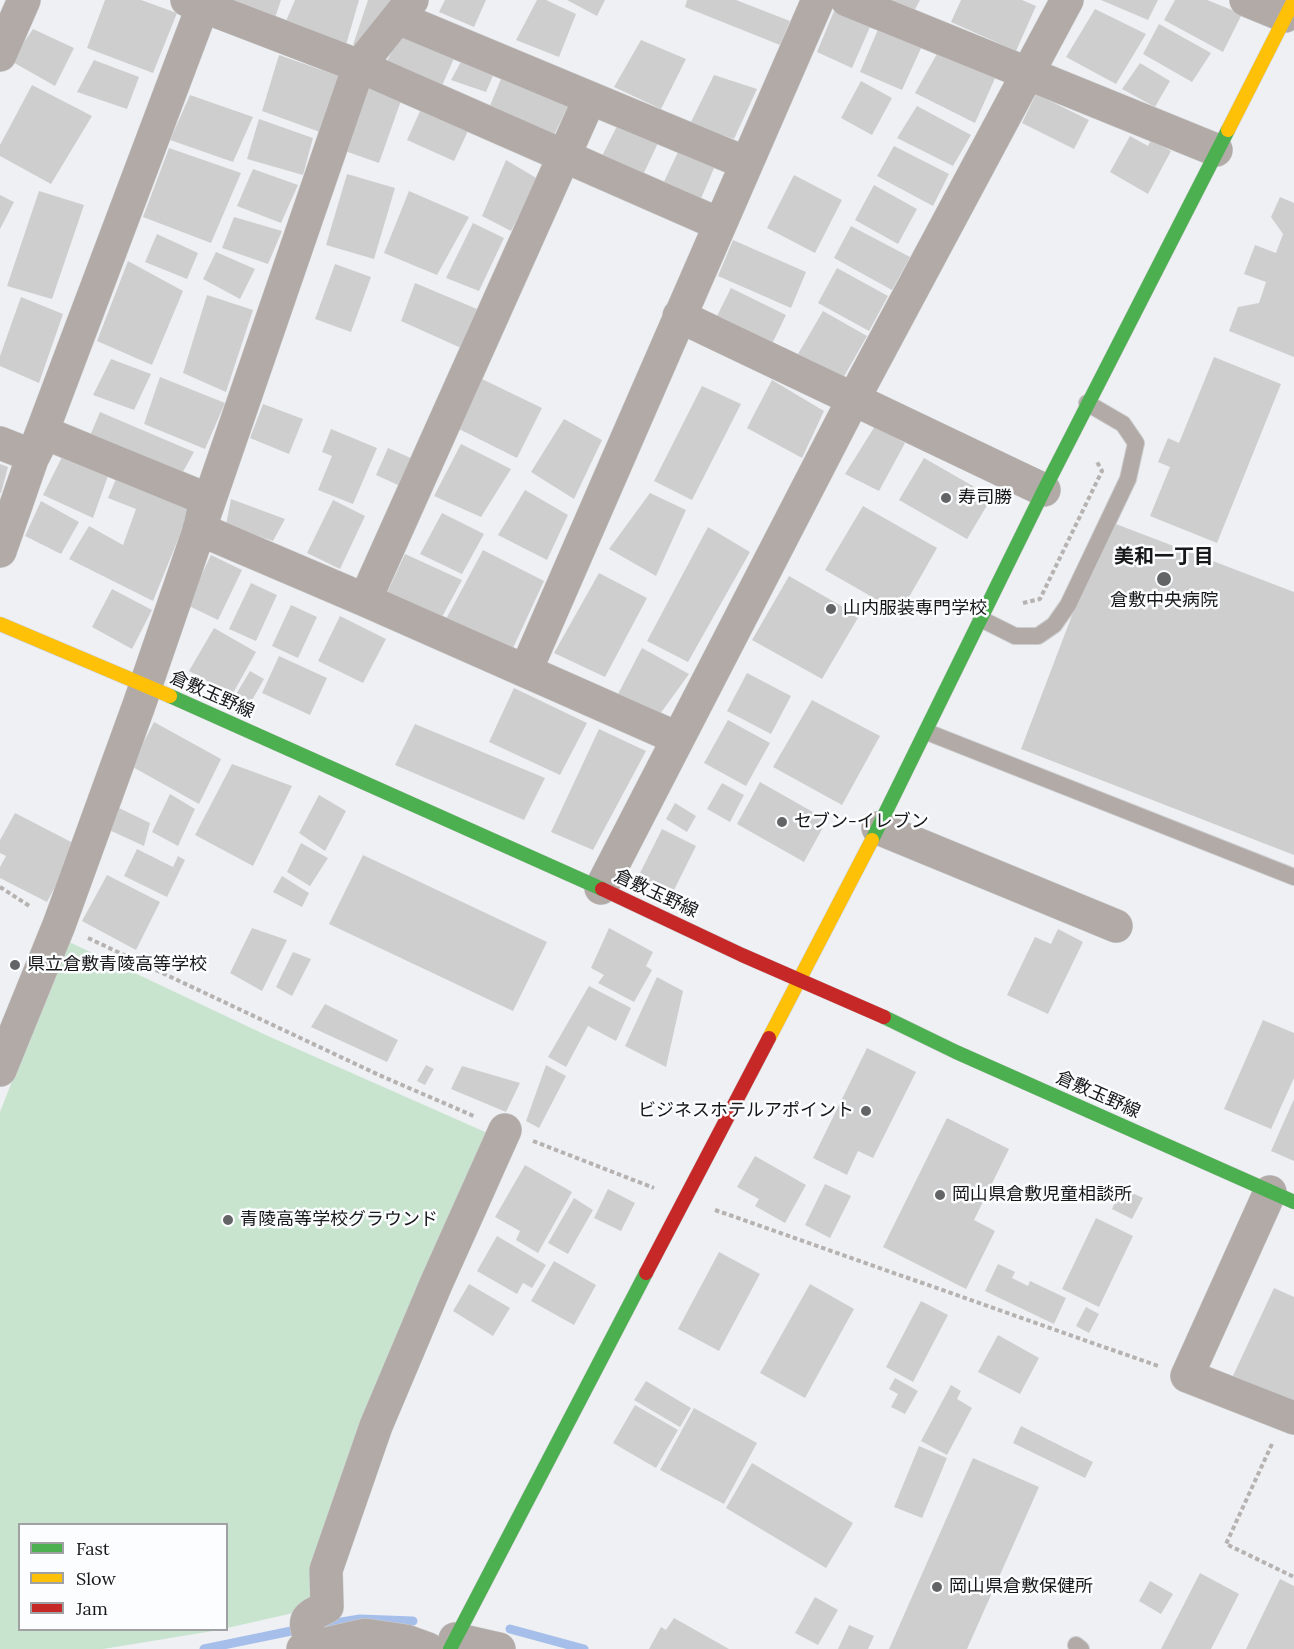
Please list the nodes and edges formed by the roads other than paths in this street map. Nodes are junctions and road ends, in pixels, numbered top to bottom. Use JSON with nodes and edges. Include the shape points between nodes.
{"nodes":[{"id":1,"x":24,"y":0,"type":"edge"},
{"id":2,"x":818,"y":0,"type":"edge"},
{"id":3,"x":847,"y":0,"type":"edge"},
{"id":4,"x":1067,"y":0,"type":"edge"},
{"id":5,"x":1246,"y":0,"type":"edge"},
{"id":6,"x":198,"y":2,"type":"edge"},
{"id":7,"x":1289,"y":8,"type":"edge"},
{"id":8,"x":405,"y":9,"type":"edge"},
{"id":9,"x":0,"y":54,"type":"edge"},
{"id":10,"x":359,"y":66,"type":"junction"},
{"id":11,"x":1026,"y":74,"type":"junction"},
{"id":12,"x":590,"y":98,"type":"junction"},
{"id":13,"x":1216,"y":150,"type":"junction"},
{"id":14,"x":564,"y":157,"type":"junction"},
{"id":15,"x":746,"y":163,"type":"junction"},
{"id":16,"x":719,"y":224,"type":"junction"},
{"id":17,"x":679,"y":316,"type":"junction"},
{"id":18,"x":854,"y":398,"type":"junction"},
{"id":19,"x":1087,"y":403,"type":"junction"},
{"id":20,"x":0,"y":443,"type":"edge"},
{"id":21,"x":33,"y":456,"type":"junction"},
{"id":22,"x":1044,"y":490,"type":"junction"},
{"id":23,"x":199,"y":529,"type":"junction"},
{"id":24,"x":0,"y":551,"type":"edge"},
{"id":25,"x":365,"y":600,"type":"junction"},
{"id":26,"x":981,"y":619,"type":"junction"},
{"id":27,"x":0,"y":624,"type":"edge"},
{"id":28,"x":526,"y":670,"type":"junction"},
{"id":29,"x":145,"y":685,"type":"junction"},
{"id":30,"x":927,"y":732,"type":"junction"},
{"id":31,"x":677,"y":738,"type":"junction"},
{"id":32,"x":878,"y":828,"type":"junction"},
{"id":33,"x":1294,"y":877,"type":"edge"},
{"id":34,"x":601,"y":888,"type":"junction"},
{"id":35,"x":1116,"y":926,"type":"dead end"},
{"id":36,"x":800,"y":979,"type":"junction"},
{"id":37,"x":0,"y":1070,"type":"edge"},
{"id":38,"x":505,"y":1130,"type":"road end"},
{"id":39,"x":1282,"y":1197,"type":"edge"},
{"id":40,"x":1290,"y":1416,"type":"edge"},
{"id":41,"x":308,"y":1640,"type":"edge"},
{"id":42,"x":444,"y":1646,"type":"edge"},
{"id":43,"x":499,"y":1649,"type":"edge"}],
"edges":[{"from":1,"to":9,"type":"street"},
{"from":2,"to":15,"type":"street"},
{"from":3,"to":11,"type":"street"},
{"from":4,"to":11,"type":"street"},
{"from":5,"to":7,"type":"street"},
{"from":6,"to":10,"type":"street"},
{"from":6,"to":21,"type":"street"},
{"from":7,"to":13,"type":"street"},
{"from":8,"to":10,"type":"street"},
{"from":8,"to":12,"type":"street"},
{"from":10,"to":14,"type":"street"},
{"from":10,"to":23,"type":"street"},
{"from":11,"to":13,"type":"street"},
{"from":11,"to":18,"type":"street"},
{"from":12,"to":14,"type":"street"},
{"from":12,"to":15,"type":"street"},
{"from":13,"to":19,"type":"street"},
{"from":14,"to":16,"type":"street"},
{"from":14,"to":25,"type":"street"},
{"from":15,"to":16,"type":"street"},
{"from":16,"to":17,"type":"street"},
{"from":17,"to":18,"type":"street"},
{"from":17,"to":28,"type":"street"},
{"from":18,"to":22,"type":"street"},
{"from":18,"to":31,"type":"street"},
{"from":19,"to":22,"type":"street"},
{"from":19,"to":26,"type":"lane","via":[[1123,424],[1136,443],[1128,480],[1068,605],[1054,625],[1038,636],[1015,636]]},
{"from":20,"to":21,"type":"street"},
{"from":21,"to":23,"type":"street","via":[[45,433],[206,499]]},
{"from":21,"to":24,"type":"street"},
{"from":22,"to":26,"type":"street"},
{"from":23,"to":25,"type":"street"},
{"from":23,"to":29,"type":"street"},
{"from":25,"to":28,"type":"street"},
{"from":26,"to":30,"type":"street"},
{"from":27,"to":29,"type":"street","name":"倉敷玉野線"},
{"from":28,"to":31,"type":"street"},
{"from":29,"to":34,"type":"street","name":"倉敷玉野線"},
{"from":29,"to":37,"type":"street","via":[[59,925]]},
{"from":30,"to":32,"type":"street"},
{"from":30,"to":33,"type":"lane"},
{"from":31,"to":34,"type":"street"},
{"from":32,"to":35,"type":"street"},
{"from":32,"to":36,"type":"street"},
{"from":34,"to":36,"type":"street","name":"倉敷玉野線"},
{"from":36,"to":39,"type":"street","name":"倉敷玉野線"},
{"from":36,"to":42,"type":"street"},
{"from":38,"to":41,"type":"street","via":[[376,1426],[326,1570],[327,1607],[309,1616]]},
{"from":39,"to":40,"type":"street","via":[[1187,1376]]},
{"from":41,"to":42,"type":"street","via":[[365,1635]]},
{"from":42,"to":43,"type":"street"}]}
